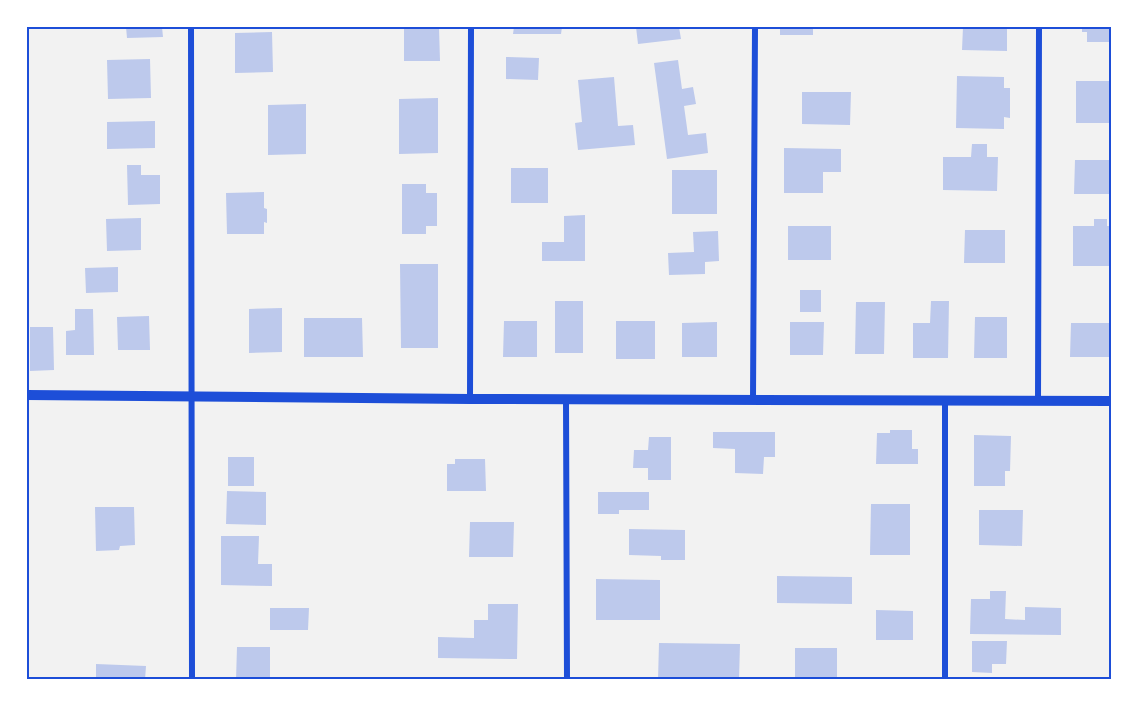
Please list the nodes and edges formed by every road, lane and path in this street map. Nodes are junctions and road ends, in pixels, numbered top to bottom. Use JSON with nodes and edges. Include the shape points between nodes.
{"nodes":[{"id":1,"x":191,"y":27,"type":"edge"},
{"id":2,"x":471,"y":27,"type":"edge"},
{"id":3,"x":755,"y":27,"type":"edge"},
{"id":4,"x":1039,"y":27,"type":"edge"},
{"id":5,"x":27,"y":394,"type":"edge"},
{"id":6,"x":192,"y":396,"type":"junction"},
{"id":7,"x":470,"y":399,"type":"junction"},
{"id":8,"x":566,"y":399,"type":"junction"},
{"id":9,"x":753,"y":400,"type":"junction"},
{"id":10,"x":945,"y":400,"type":"junction"},
{"id":11,"x":1038,"y":401,"type":"junction"},
{"id":12,"x":1112,"y":401,"type":"edge"},
{"id":13,"x":192,"y":680,"type":"edge"},
{"id":14,"x":567,"y":680,"type":"edge"},
{"id":15,"x":945,"y":680,"type":"edge"}],
"edges":[{"from":1,"to":6,"type":"street"},
{"from":2,"to":7,"type":"street"},
{"from":3,"to":9,"type":"street"},
{"from":4,"to":11,"type":"street"},
{"from":5,"to":6,"type":"street"},
{"from":6,"to":7,"type":"street"},
{"from":6,"to":13,"type":"street"},
{"from":7,"to":8,"type":"street"},
{"from":8,"to":9,"type":"street"},
{"from":8,"to":14,"type":"street"},
{"from":9,"to":10,"type":"street"},
{"from":10,"to":11,"type":"street"},
{"from":10,"to":15,"type":"street"},
{"from":11,"to":12,"type":"street"}]}
